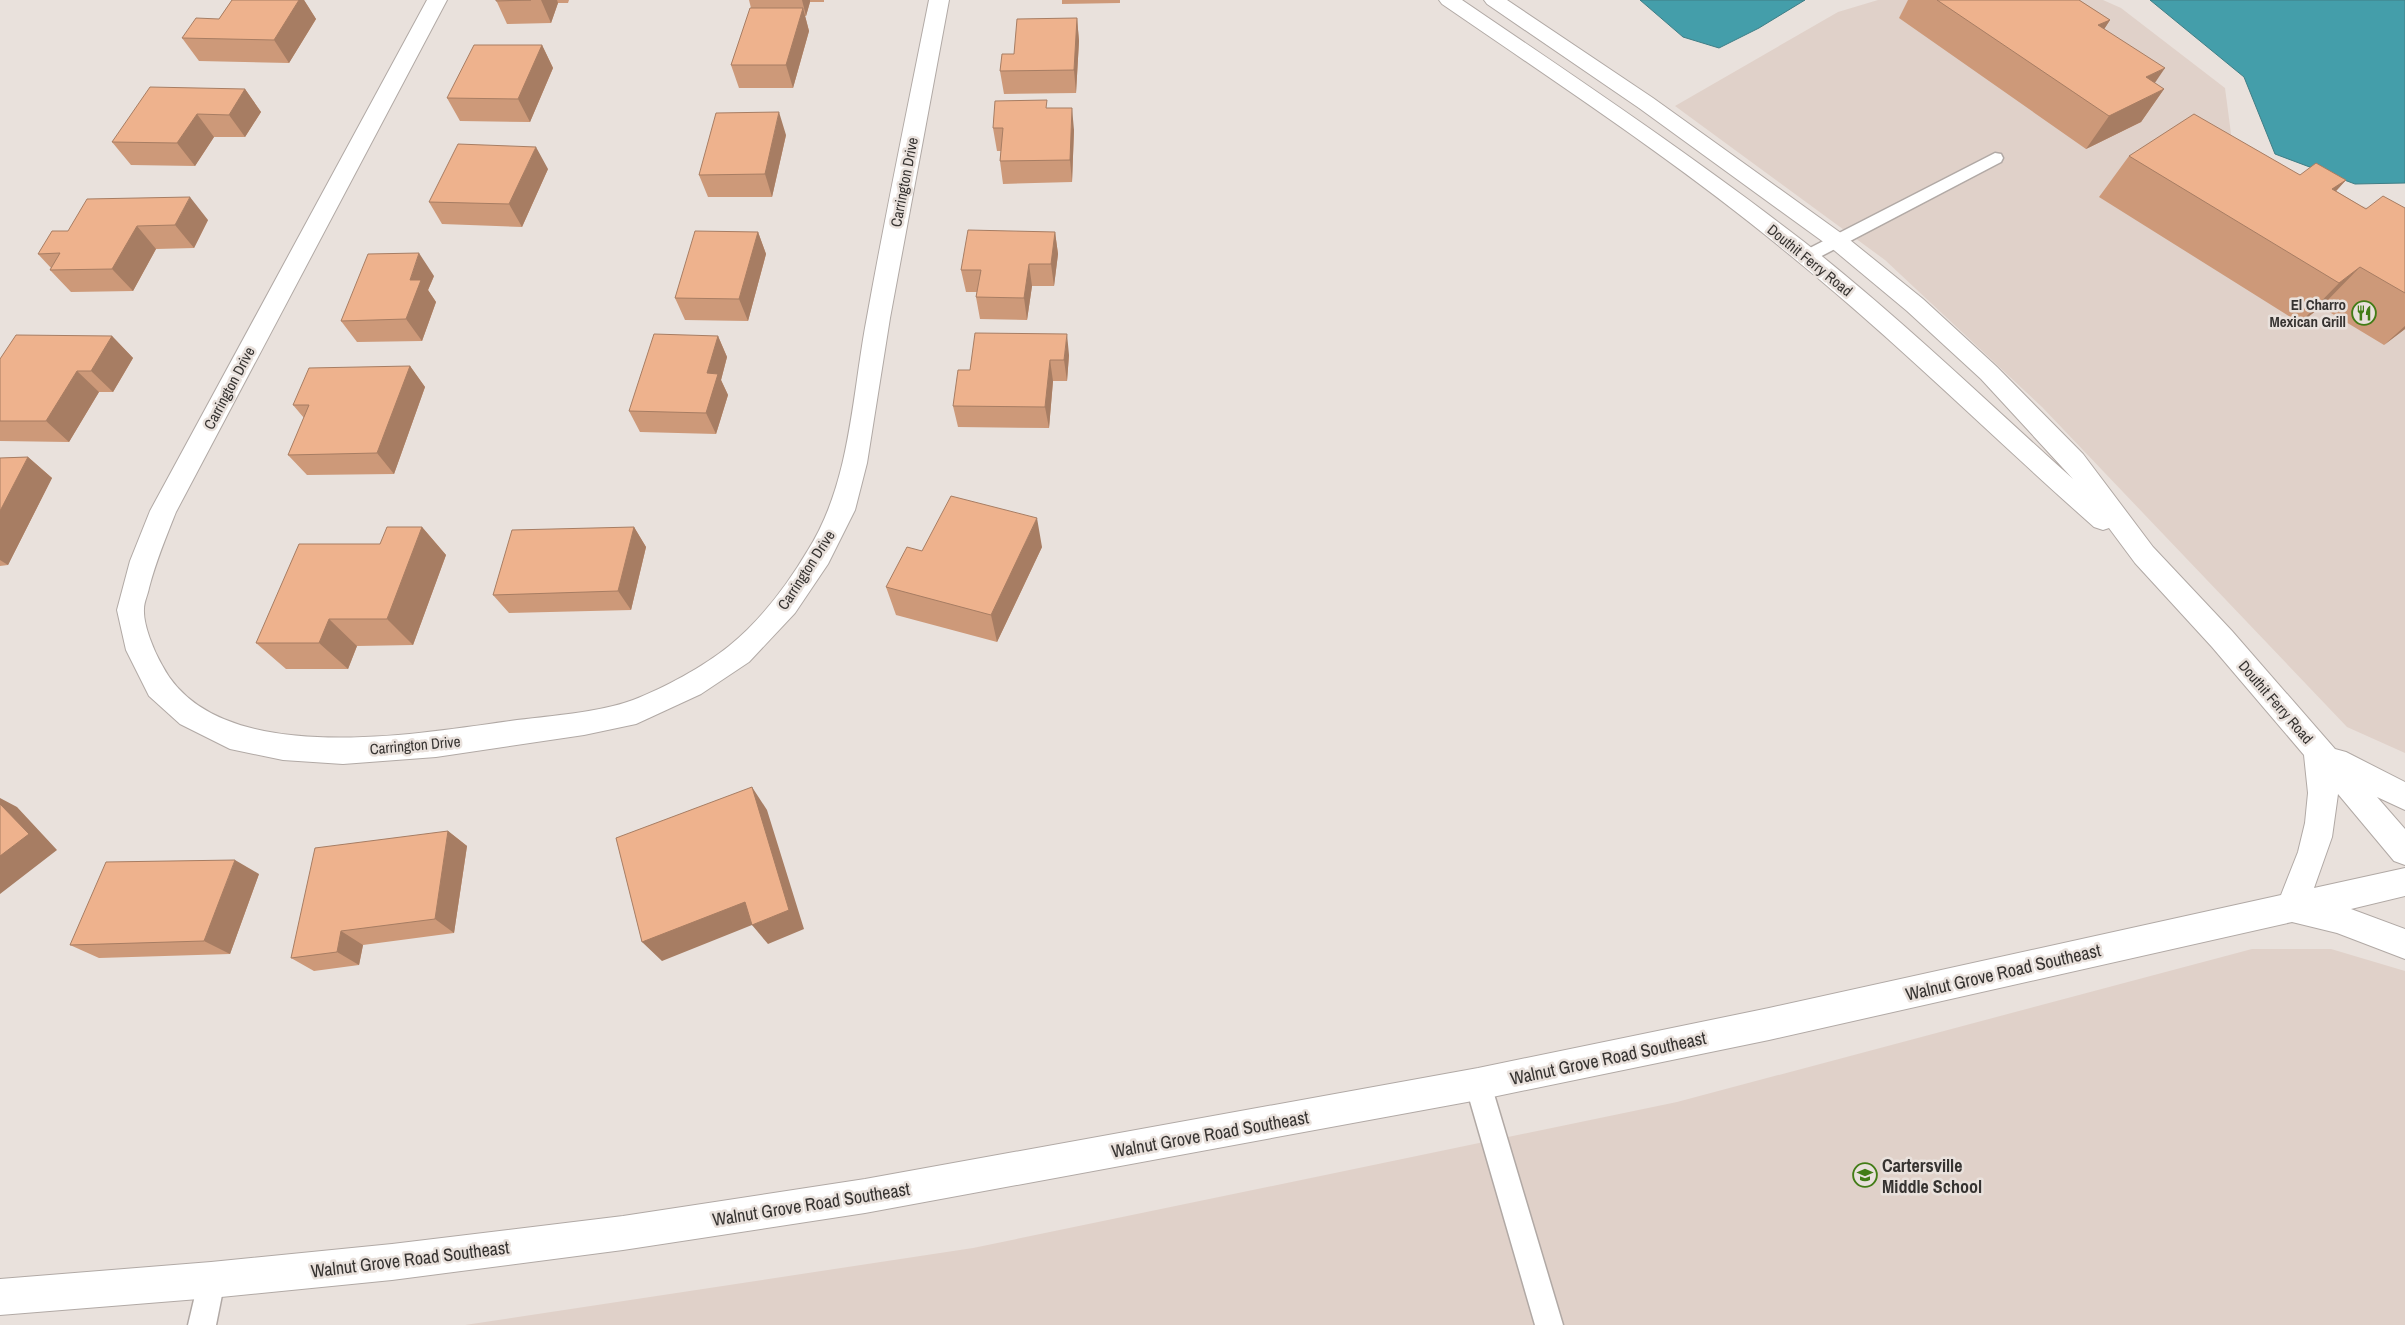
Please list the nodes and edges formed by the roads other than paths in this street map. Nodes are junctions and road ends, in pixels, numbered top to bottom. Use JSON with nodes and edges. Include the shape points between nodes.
{"nodes":[{"id":1,"x":437,"y":0,"type":"edge"},
{"id":2,"x":939,"y":0,"type":"edge"},
{"id":3,"x":1449,"y":0,"type":"edge"},
{"id":4,"x":1494,"y":0,"type":"edge"},
{"id":5,"x":1995,"y":158,"type":"dead end"},
{"id":6,"x":1837,"y":241,"type":"junction"},
{"id":7,"x":1806,"y":257,"type":"junction"},
{"id":8,"x":2144,"y":555,"type":"junction"},
{"id":9,"x":2318,"y":751,"type":"junction"},
{"id":10,"x":2405,"y":797,"type":"edge"},
{"id":11,"x":2405,"y":851,"type":"edge"},
{"id":12,"x":2405,"y":882,"type":"edge"},
{"id":13,"x":2291,"y":907,"type":"junction"},
{"id":14,"x":2405,"y":944,"type":"edge"},
{"id":15,"x":1478,"y":1084,"type":"junction"},
{"id":16,"x":211,"y":1280,"type":"junction"},
{"id":17,"x":0,"y":1297,"type":"edge"},
{"id":18,"x":202,"y":1325,"type":"edge"},
{"id":19,"x":1550,"y":1325,"type":"edge"}],
"edges":[{"from":1,"to":2,"type":"street","name":"Carrington Drive","via":[[163,512],[142,561],[130,610],[140,650],[159,687],[190,715],[230,736],[284,747],[343,751],[436,744],[584,723],[636,712],[691,685],[739,654],[766,626],[786,605],[819,556],[842,510],[855,464],[878,318]]},
{"from":3,"to":7,"type":"street","name":"Douthit Ferry Road","via":[[1620,118]]},
{"from":4,"to":6,"type":"street","name":"Douthit Ferry Road","via":[[1646,103]]},
{"from":5,"to":6,"type":"lane"},
{"from":6,"to":7,"type":"lane"},
{"from":6,"to":8,"type":"street","name":"Douthit Ferry Road","via":[[1915,305],[1989,374],[2074,461]]},
{"from":7,"to":8,"type":"street","name":"Douthit Ferry Road","via":[[1922,354],[2045,470]]},
{"from":8,"to":9,"type":"street","name":"Douthit Ferry Road"},
{"from":9,"to":10,"type":"street"},
{"from":9,"to":11,"type":"street","name":"Douthit Ferry Road"},
{"from":9,"to":13,"type":"street","via":[[2323,791],[2319,831]]},
{"from":12,"to":13,"type":"street","name":"Walnut Grove Road Southeast"},
{"from":13,"to":14,"type":"street","via":[[2337,918]]},
{"from":13,"to":15,"type":"street","name":"Walnut Grove Road Southeast","via":[[1769,1024]]},
{"from":15,"to":16,"type":"street","name":"Walnut Grove Road Southeast","via":[[836,1201],[614,1235]]},
{"from":15,"to":19,"type":"lane"},
{"from":16,"to":17,"type":"street","name":"Walnut Grove Road Southeast"},
{"from":16,"to":18,"type":"lane"}]}
